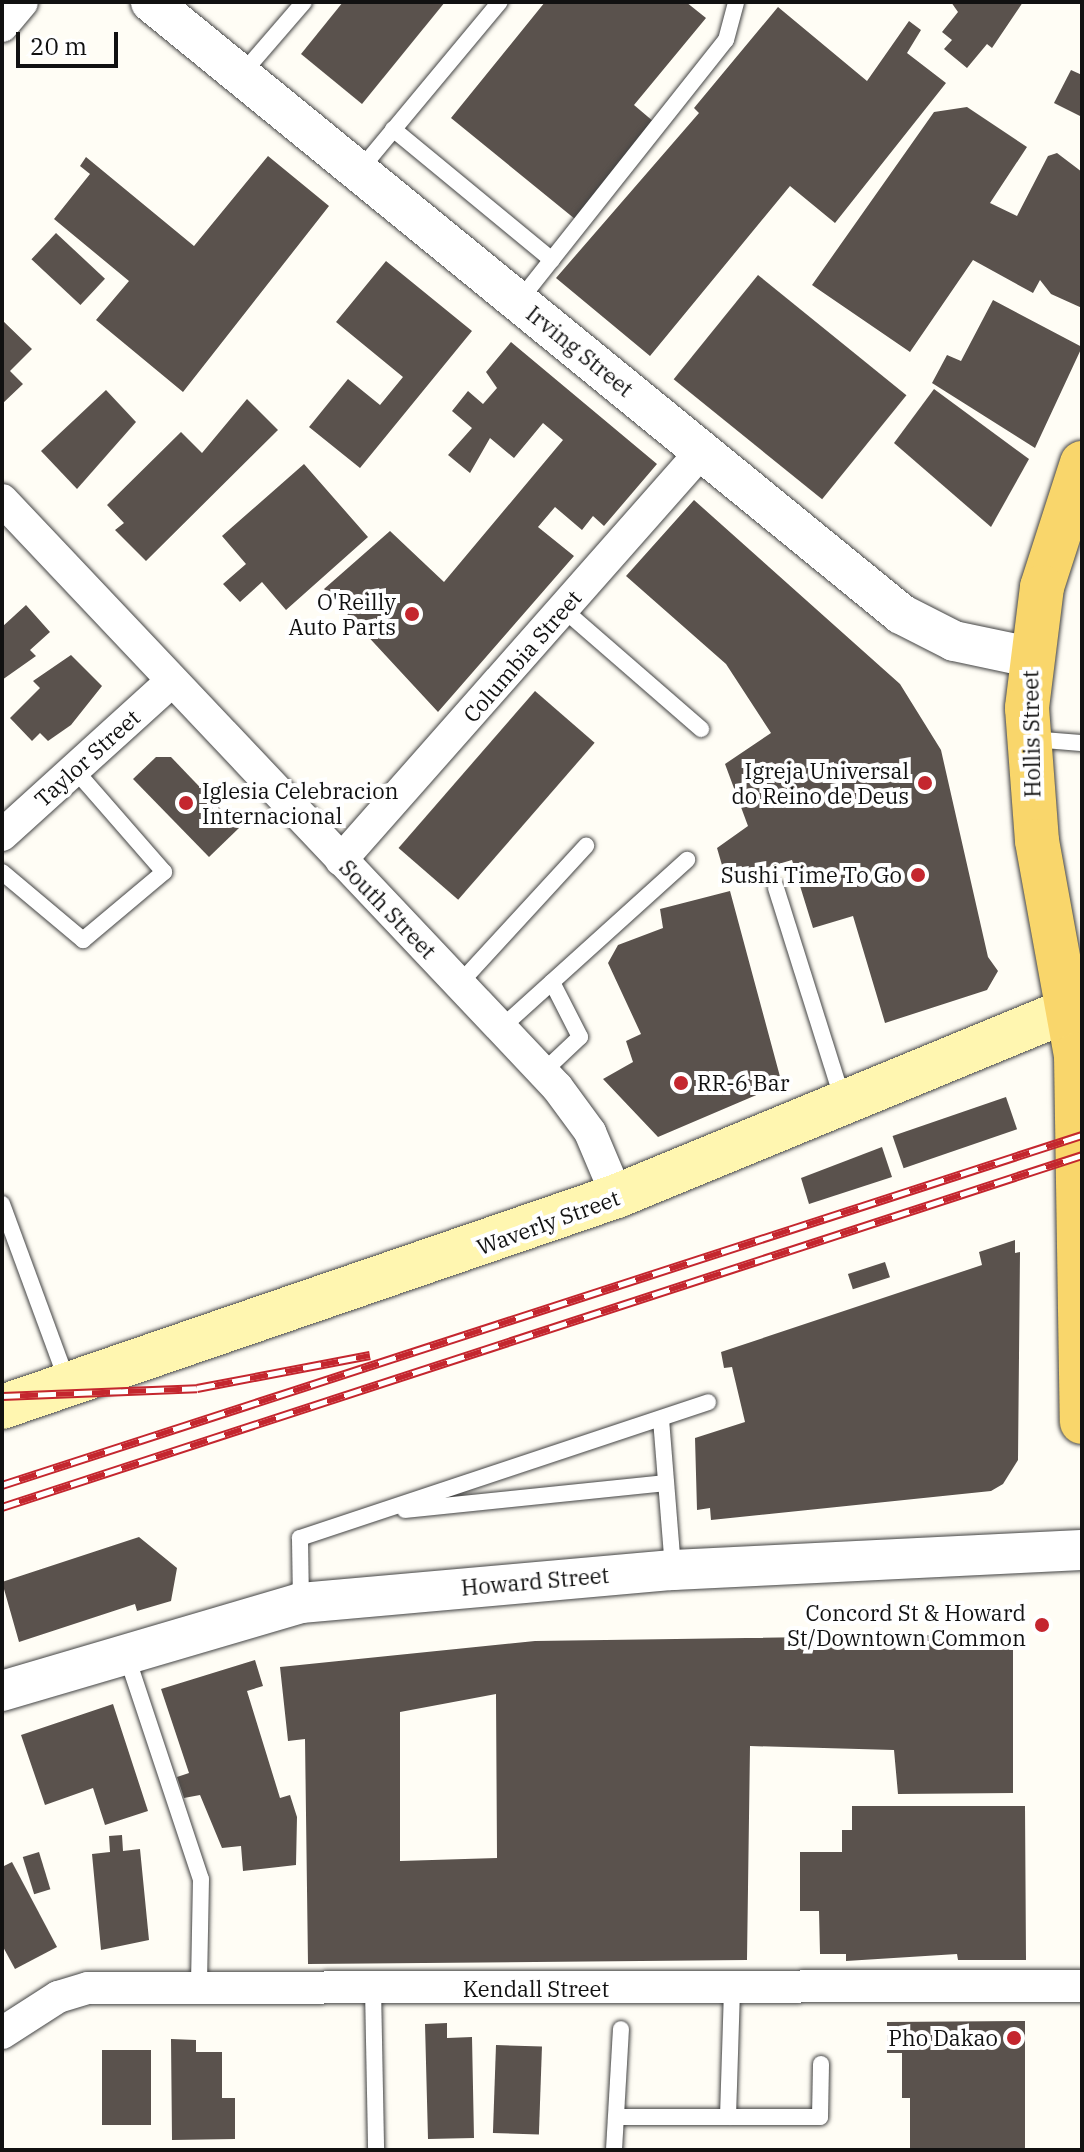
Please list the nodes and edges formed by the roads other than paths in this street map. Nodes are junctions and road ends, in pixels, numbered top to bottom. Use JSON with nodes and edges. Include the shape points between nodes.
{"nodes":[{"id":1,"x":22,"y":2,"type":"edge"},
{"id":2,"x":151,"y":2,"type":"edge"},
{"id":3,"x":304,"y":2,"type":"edge"},
{"id":4,"x":500,"y":2,"type":"edge"},
{"id":5,"x":736,"y":2,"type":"edge"},
{"id":6,"x":2,"y":26,"type":"edge"},
{"id":7,"x":241,"y":75,"type":"junction"},
{"id":8,"x":393,"y":129,"type":"junction"},
{"id":9,"x":359,"y":171,"type":"junction"},
{"id":10,"x":552,"y":260,"type":"junction"},
{"id":11,"x":519,"y":301,"type":"junction"},
{"id":12,"x":702,"y":451,"type":"junction"},
{"id":13,"x":1082,"y":463,"type":"edge"},
{"id":14,"x":2,"y":500,"type":"edge"},
{"id":15,"x":563,"y":609,"type":"junction"},
{"id":16,"x":1030,"y":657,"type":"junction"},
{"id":17,"x":171,"y":682,"type":"junction"},
{"id":18,"x":701,"y":729,"type":"dead end"},
{"id":19,"x":1028,"y":739,"type":"junction"},
{"id":20,"x":1082,"y":743,"type":"edge"},
{"id":21,"x":74,"y":769,"type":"junction"},
{"id":22,"x":2,"y":835,"type":"edge"},
{"id":23,"x":586,"y":846,"type":"dead end"},
{"id":24,"x":341,"y":860,"type":"junction"},
{"id":25,"x":687,"y":860,"type":"dead end"},
{"id":26,"x":2,"y":872,"type":"edge"},
{"id":27,"x":776,"y":888,"type":"dead end"},
{"id":28,"x":552,"y":982,"type":"junction"},
{"id":29,"x":459,"y":984,"type":"junction"},
{"id":30,"x":1076,"y":1006,"type":"edge"},
{"id":31,"x":501,"y":1028,"type":"junction"},
{"id":32,"x":543,"y":1072,"type":"junction"},
{"id":33,"x":844,"y":1103,"type":"junction"},
{"id":34,"x":617,"y":1196,"type":"junction"},
{"id":35,"x":2,"y":1204,"type":"edge"},
{"id":36,"x":6,"y":1228,"type":"edge"},
{"id":37,"x":69,"y":1385,"type":"junction"},
{"id":38,"x":708,"y":1402,"type":"dead end"},
{"id":39,"x":2,"y":1407,"type":"edge"},
{"id":40,"x":661,"y":1419,"type":"junction"},
{"id":41,"x":1082,"y":1422,"type":"edge"},
{"id":42,"x":666,"y":1483,"type":"junction"},
{"id":43,"x":374,"y":1513,"type":"junction"},
{"id":44,"x":1082,"y":1550,"type":"edge"},
{"id":45,"x":673,"y":1570,"type":"junction"},
{"id":46,"x":301,"y":1603,"type":"junction"},
{"id":47,"x":125,"y":1652,"type":"junction"},
{"id":48,"x":2,"y":1691,"type":"edge"},
{"id":49,"x":1082,"y":1986,"type":"edge"},
{"id":50,"x":199,"y":1987,"type":"junction"},
{"id":51,"x":373,"y":1988,"type":"junction"},
{"id":52,"x":732,"y":1991,"type":"junction"},
{"id":53,"x":621,"y":2029,"type":"dead end"},
{"id":54,"x":2,"y":2033,"type":"edge"},
{"id":55,"x":821,"y":2064,"type":"dead end"},
{"id":56,"x":619,"y":2117,"type":"junction"},
{"id":57,"x":728,"y":2117,"type":"junction"},
{"id":58,"x":376,"y":2150,"type":"edge"},
{"id":59,"x":614,"y":2150,"type":"edge"}],
"edges":[{"from":1,"to":6,"type":"street"},
{"from":2,"to":7,"type":"street","name":"Irving Street"},
{"from":3,"to":7,"type":"lane"},
{"from":4,"to":8,"type":"lane"},
{"from":5,"to":10,"type":"lane","via":[[726,40]]},
{"from":7,"to":9,"type":"street","name":"Irving Street"},
{"from":8,"to":9,"type":"lane"},
{"from":8,"to":10,"type":"lane"},
{"from":9,"to":11,"type":"street","name":"Irving Street"},
{"from":10,"to":11,"type":"lane"},
{"from":11,"to":12,"type":"street","name":"Irving Street"},
{"from":12,"to":15,"type":"street","name":"Columbia Street"},
{"from":12,"to":16,"type":"street","name":"Irving Street","via":[[908,619],[954,641]]},
{"from":13,"to":16,"type":"main road","name":"Hollis Street","via":[[1048,562]]},
{"from":14,"to":17,"type":"street","name":"South Street"},
{"from":15,"to":18,"type":"lane"},
{"from":15,"to":24,"type":"street","name":"Columbia Street"},
{"from":16,"to":19,"type":"main road","name":"Hollis Street"},
{"from":17,"to":21,"type":"street","name":"Taylor Street"},
{"from":17,"to":24,"type":"street","name":"South Street"},
{"from":19,"to":20,"type":"lane"},
{"from":19,"to":30,"type":"main road","name":"Hollis Street","via":[[1042,876]]},
{"from":21,"to":22,"type":"street","name":"Taylor Street"},
{"from":21,"to":26,"type":"lane","via":[[164,872],[83,940]]},
{"from":23,"to":29,"type":"lane"},
{"from":24,"to":29,"type":"street","name":"South Street"},
{"from":25,"to":28,"type":"lane"},
{"from":27,"to":33,"type":"lane"},
{"from":28,"to":31,"type":"lane"},
{"from":28,"to":32,"type":"lane","via":[[580,1037]]},
{"from":29,"to":31,"type":"street","name":"South Street"},
{"from":30,"to":33,"type":"main road","name":"Waverly Street"},
{"from":30,"to":41,"type":"main road","name":"Hollis Street"},
{"from":31,"to":32,"type":"street","name":"South Street"},
{"from":32,"to":34,"type":"street","name":"South Street","via":[[590,1132]]},
{"from":33,"to":34,"type":"main road","name":"Waverly Street"},
{"from":34,"to":37,"type":"main road","name":"Waverly Street"},
{"from":35,"to":36,"type":"lane"},
{"from":36,"to":37,"type":"lane"},
{"from":37,"to":39,"type":"main road","name":"Waverly Street"},
{"from":38,"to":40,"type":"lane"},
{"from":40,"to":42,"type":"lane"},
{"from":40,"to":43,"type":"lane"},
{"from":42,"to":43,"type":"lane"},
{"from":42,"to":45,"type":"lane"},
{"from":43,"to":46,"type":"lane","via":[[300,1538]]},
{"from":44,"to":45,"type":"street","name":"Howard Street"},
{"from":45,"to":46,"type":"street","name":"Howard Street"},
{"from":46,"to":47,"type":"street","name":"Howard Street"},
{"from":47,"to":48,"type":"street","name":"Howard Street"},
{"from":47,"to":50,"type":"lane","via":[[201,1879]]},
{"from":49,"to":52,"type":"street","name":"Kendall Street"},
{"from":50,"to":51,"type":"street","name":"Kendall Street"},
{"from":50,"to":54,"type":"street","name":"Kendall Street","via":[[88,1988],[58,1997]]},
{"from":51,"to":52,"type":"street","name":"Kendall Street"},
{"from":51,"to":58,"type":"lane"},
{"from":52,"to":57,"type":"lane"},
{"from":53,"to":56,"type":"lane"},
{"from":55,"to":57,"type":"lane","via":[[820,2117]]},
{"from":56,"to":57,"type":"lane"},
{"from":56,"to":59,"type":"lane"}]}
